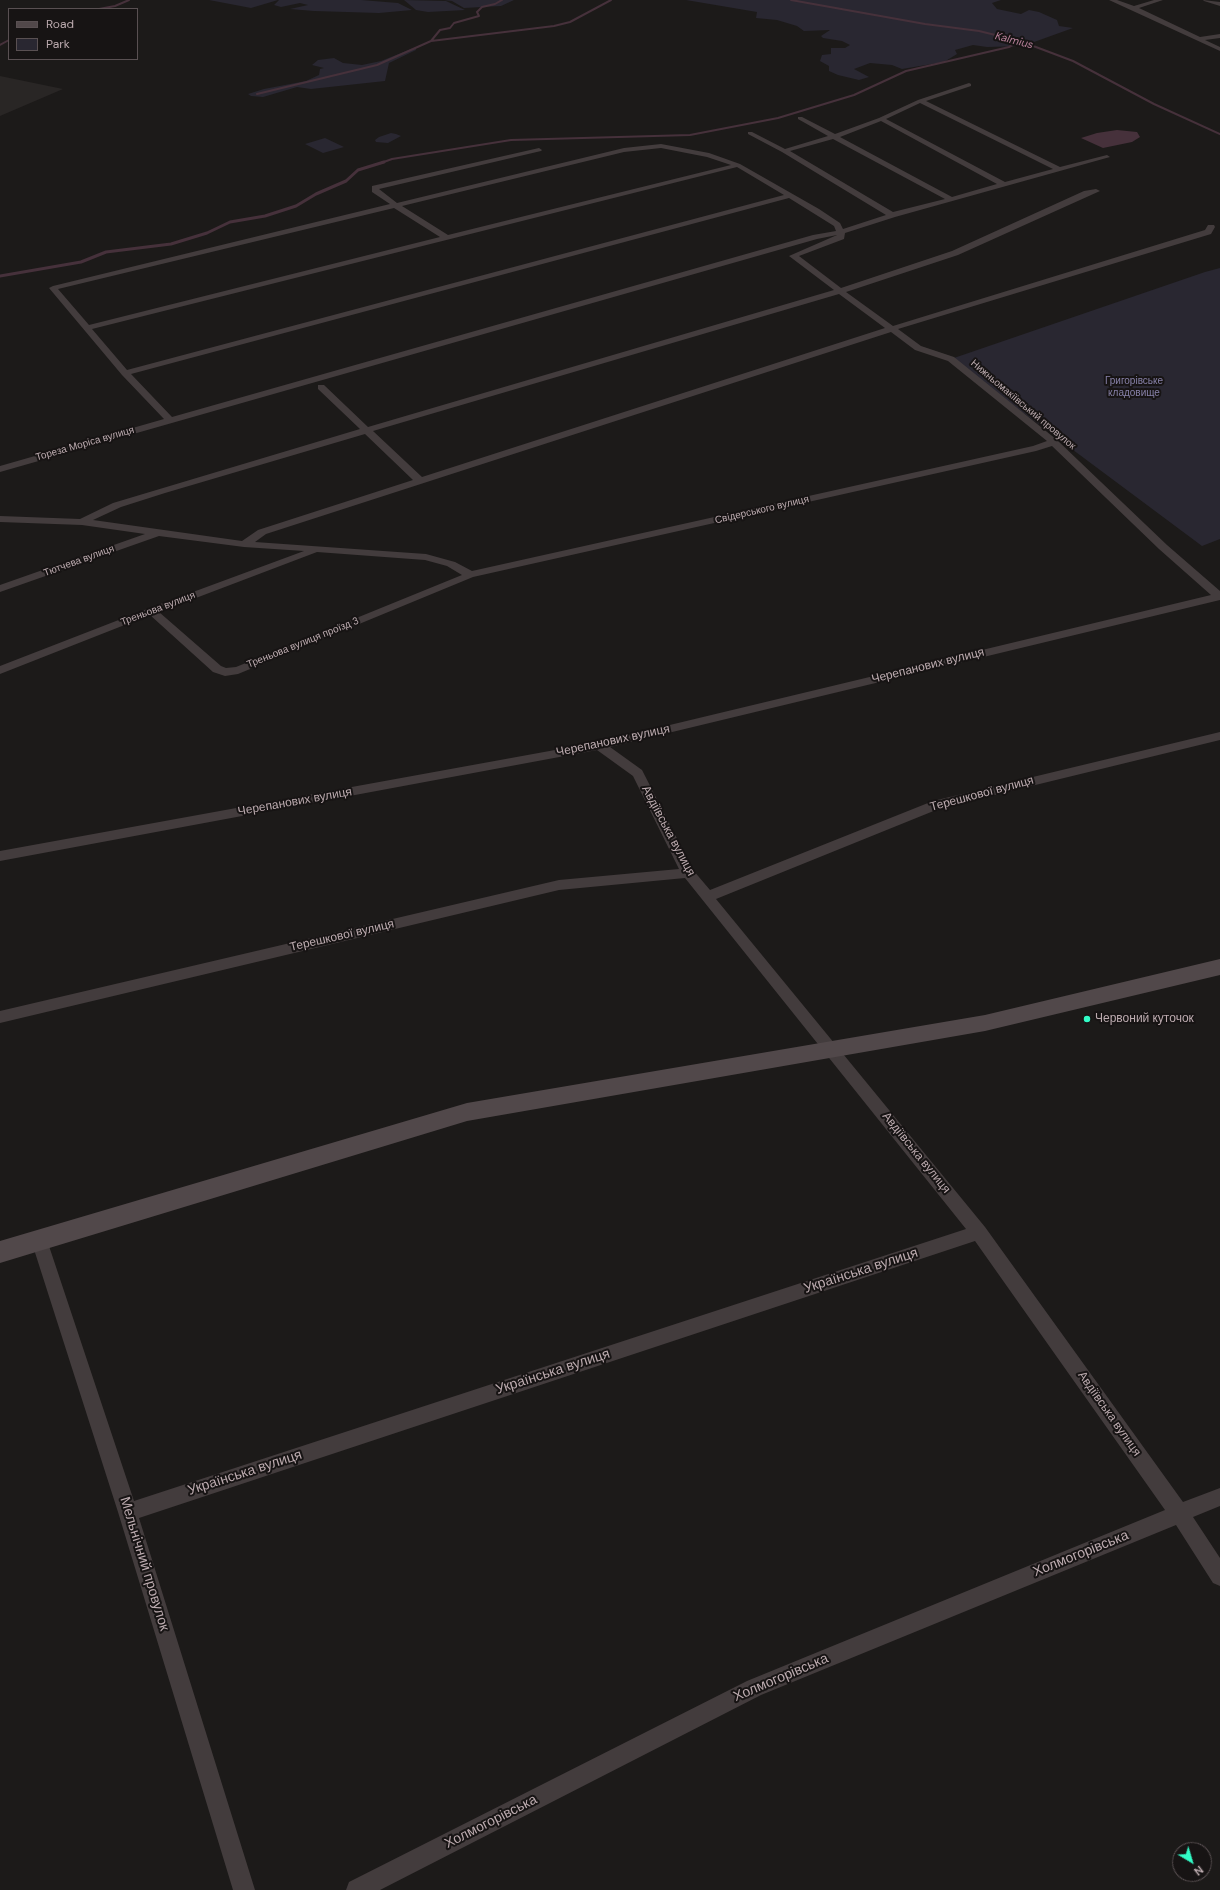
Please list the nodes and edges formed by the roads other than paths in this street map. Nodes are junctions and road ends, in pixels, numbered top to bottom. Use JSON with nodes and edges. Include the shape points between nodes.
{"nodes":[{"id":1,"x":1112,"y":0,"type":"edge"},
{"id":2,"x":1160,"y":0,"type":"edge"},
{"id":3,"x":1206,"y":0,"type":"edge"},
{"id":4,"x":1220,"y":4,"type":"edge"},
{"id":5,"x":1134,"y":8,"type":"junction"},
{"id":6,"x":1220,"y":36,"type":"edge"},
{"id":7,"x":1198,"y":39,"type":"junction"},
{"id":8,"x":1220,"y":49,"type":"edge"},
{"id":9,"x":968,"y":85,"type":"dead end"},
{"id":10,"x":920,"y":101,"type":"junction"},
{"id":11,"x":800,"y":118,"type":"dead end"},
{"id":12,"x":881,"y":119,"type":"junction"},
{"id":13,"x":750,"y":134,"type":"dead end"},
{"id":14,"x":835,"y":136,"type":"junction"},
{"id":15,"x":539,"y":150,"type":"dead end"},
{"id":16,"x":784,"y":151,"type":"junction"},
{"id":17,"x":1107,"y":157,"type":"dead end"},
{"id":18,"x":738,"y":165,"type":"junction"},
{"id":19,"x":1058,"y":169,"type":"junction"},
{"id":20,"x":1004,"y":184,"type":"junction"},
{"id":21,"x":1096,"y":191,"type":"dead end"},
{"id":22,"x":789,"y":196,"type":"junction"},
{"id":23,"x":951,"y":199,"type":"junction"},
{"id":24,"x":395,"y":205,"type":"junction"},
{"id":25,"x":892,"y":215,"type":"junction"},
{"id":26,"x":1211,"y":227,"type":"dead end"},
{"id":27,"x":841,"y":232,"type":"junction"},
{"id":28,"x":445,"y":237,"type":"junction"},
{"id":29,"x":840,"y":291,"type":"junction"},
{"id":30,"x":86,"y":328,"type":"junction"},
{"id":31,"x":891,"y":329,"type":"junction"},
{"id":32,"x":125,"y":372,"type":"junction"},
{"id":33,"x":321,"y":387,"type":"dead end"},
{"id":34,"x":170,"y":420,"type":"junction"},
{"id":35,"x":366,"y":430,"type":"junction"},
{"id":36,"x":1054,"y":442,"type":"junction"},
{"id":37,"x":0,"y":469,"type":"edge"},
{"id":38,"x":419,"y":480,"type":"junction"},
{"id":39,"x":0,"y":519,"type":"edge"},
{"id":40,"x":82,"y":522,"type":"junction"},
{"id":41,"x":158,"y":532,"type":"junction"},
{"id":42,"x":244,"y":544,"type":"junction"},
{"id":43,"x":316,"y":550,"type":"junction"},
{"id":44,"x":470,"y":575,"type":"junction"},
{"id":45,"x":0,"y":589,"type":"edge"},
{"id":46,"x":1220,"y":596,"type":"edge"},
{"id":47,"x":150,"y":611,"type":"junction"},
{"id":48,"x":0,"y":670,"type":"edge"},
{"id":49,"x":1220,"y":736,"type":"edge"},
{"id":50,"x":599,"y":746,"type":"junction"},
{"id":51,"x":0,"y":856,"type":"edge"},
{"id":52,"x":688,"y":873,"type":"junction"},
{"id":53,"x":707,"y":897,"type":"junction"},
{"id":54,"x":1220,"y":967,"type":"edge"},
{"id":55,"x":0,"y":1017,"type":"edge"},
{"id":56,"x":832,"y":1049,"type":"junction"},
{"id":57,"x":979,"y":1232,"type":"junction"},
{"id":58,"x":39,"y":1240,"type":"junction"},
{"id":59,"x":0,"y":1252,"type":"edge"},
{"id":60,"x":1220,"y":1497,"type":"edge"},
{"id":61,"x":128,"y":1512,"type":"junction"},
{"id":62,"x":1180,"y":1514,"type":"junction"},
{"id":63,"x":1220,"y":1576,"type":"edge"},
{"id":64,"x":244,"y":1890,"type":"edge"},
{"id":65,"x":357,"y":1890,"type":"edge"}],
"edges":[{"from":1,"to":5,"type":"street"},
{"from":2,"to":5,"type":"street"},
{"from":3,"to":4,"type":"street"},
{"from":5,"to":7,"type":"street"},
{"from":6,"to":7,"type":"street"},
{"from":7,"to":8,"type":"street"},
{"from":9,"to":10,"type":"street"},
{"from":10,"to":12,"type":"street"},
{"from":10,"to":19,"type":"street"},
{"from":11,"to":14,"type":"street"},
{"from":12,"to":14,"type":"street"},
{"from":12,"to":20,"type":"street"},
{"from":13,"to":16,"type":"street"},
{"from":14,"to":16,"type":"street"},
{"from":14,"to":23,"type":"street"},
{"from":15,"to":24,"type":"street","via":[[375,188]]},
{"from":16,"to":25,"type":"street"},
{"from":17,"to":19,"type":"street"},
{"from":18,"to":22,"type":"street"},
{"from":18,"to":24,"type":"street","via":[[690,150],[661,146],[646,147],[624,150]]},
{"from":18,"to":28,"type":"street"},
{"from":19,"to":20,"type":"street"},
{"from":20,"to":23,"type":"street"},
{"from":21,"to":29,"type":"street","via":[[955,253]]},
{"from":22,"to":27,"type":"street","via":[[837,225]]},
{"from":22,"to":32,"type":"street"},
{"from":23,"to":25,"type":"street"},
{"from":24,"to":28,"type":"street"},
{"from":24,"to":30,"type":"street","via":[[53,288]]},
{"from":25,"to":27,"type":"street"},
{"from":26,"to":31,"type":"street","via":[[1208,232]]},
{"from":27,"to":29,"type":"street","name":"Нижньомакіївський провулок","via":[[840,237],[793,256]]},
{"from":27,"to":34,"type":"street","name":"Тореза Моріса вулиця"},
{"from":28,"to":30,"type":"street"},
{"from":29,"to":31,"type":"street","name":"Нижньомакіївський провулок"},
{"from":29,"to":35,"type":"street"},
{"from":30,"to":32,"type":"street"},
{"from":31,"to":36,"type":"street","name":"Нижньомакіївський провулок","via":[[918,348],[951,359]]},
{"from":31,"to":38,"type":"street"},
{"from":32,"to":34,"type":"street"},
{"from":33,"to":35,"type":"street"},
{"from":34,"to":37,"type":"street","name":"Тореза Моріса вулиця"},
{"from":35,"to":38,"type":"street"},
{"from":35,"to":40,"type":"street","via":[[153,493],[117,505]]},
{"from":36,"to":44,"type":"street","name":"Свiдерського вулиця","via":[[1028,450]]},
{"from":36,"to":46,"type":"street","name":"Нижньомакіївський провулок","via":[[1163,547]]},
{"from":38,"to":42,"type":"street","via":[[262,532]]},
{"from":39,"to":40,"type":"street"},
{"from":40,"to":41,"type":"street"},
{"from":41,"to":42,"type":"street"},
{"from":41,"to":45,"type":"street","name":"Тютчева вулиця"},
{"from":42,"to":43,"type":"street"},
{"from":43,"to":44,"type":"street","via":[[426,557],[451,564]]},
{"from":43,"to":47,"type":"street","name":"Треньова вулиця"},
{"from":44,"to":47,"type":"street","name":"Треньова вулиця проїзд 3","via":[[238,670],[226,672],[217,669]]},
{"from":46,"to":50,"type":"street","name":"Черепанових вулиця"},
{"from":47,"to":48,"type":"street","name":"Треньова вулиця"},
{"from":49,"to":53,"type":"street","name":"Терешкової вулиця","via":[[938,804]]},
{"from":50,"to":51,"type":"street","name":"Черепанових вулиця"},
{"from":50,"to":52,"type":"street","name":"Авдіївська вулиця","via":[[638,773]]},
{"from":52,"to":53,"type":"street","name":"Авдіївська вулиця"},
{"from":52,"to":55,"type":"street","name":"Терешкової вулиця","via":[[559,885]]},
{"from":53,"to":56,"type":"street","name":"Авдіївська вулиця"},
{"from":54,"to":56,"type":"street","via":[[985,1023]]},
{"from":56,"to":57,"type":"street","name":"Авдіївська вулиця"},
{"from":56,"to":58,"type":"street","via":[[467,1112]]},
{"from":57,"to":61,"type":"street","name":"Українська вулиця"},
{"from":57,"to":62,"type":"street","name":"Авдіївська вулиця"},
{"from":58,"to":59,"type":"street"},
{"from":58,"to":61,"type":"street","name":"Мельнiчний провулок"},
{"from":60,"to":62,"type":"street","name":"Холмогорівська"},
{"from":61,"to":64,"type":"street","name":"Мельнiчний провулок"},
{"from":62,"to":63,"type":"street","name":"Авдіївська вулиця"},
{"from":62,"to":65,"type":"street","name":"Холмогорівська","via":[[754,1688]]}]}
